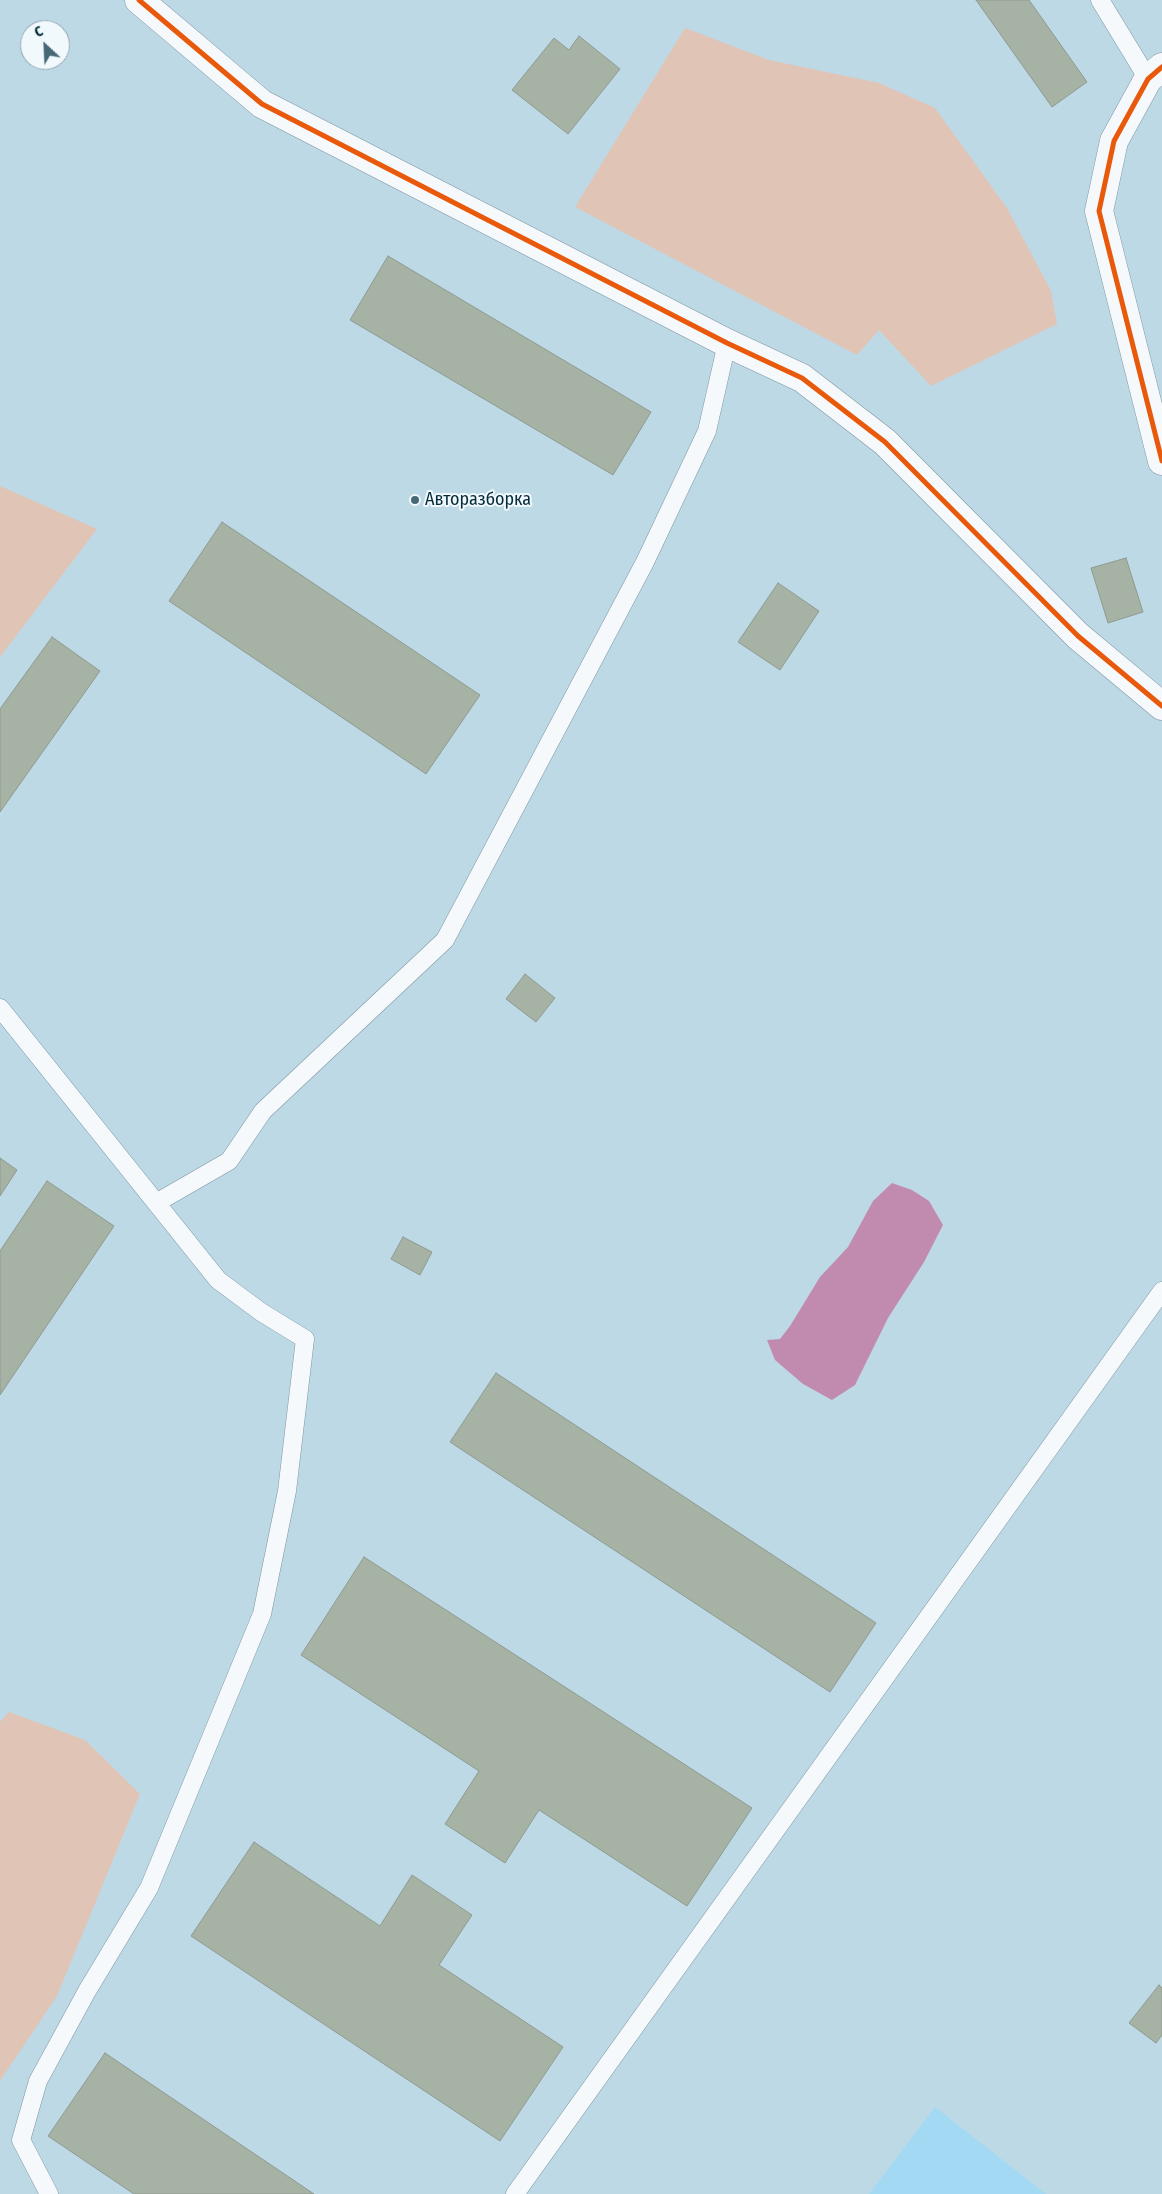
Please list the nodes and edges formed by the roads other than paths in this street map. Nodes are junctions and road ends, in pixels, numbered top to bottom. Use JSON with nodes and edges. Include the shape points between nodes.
{"nodes":[{"id":1,"x":139,"y":0,"type":"edge"},
{"id":2,"x":1100,"y":0,"type":"edge"},
{"id":3,"x":1155,"y":73,"type":"edge"},
{"id":4,"x":727,"y":343,"type":"junction"},
{"id":5,"x":1162,"y":460,"type":"edge"},
{"id":6,"x":1162,"y":706,"type":"edge"},
{"id":7,"x":0,"y":1008,"type":"edge"},
{"id":8,"x":156,"y":1203,"type":"junction"},
{"id":9,"x":1162,"y":1291,"type":"edge"},
{"id":10,"x":49,"y":2194,"type":"edge"},
{"id":11,"x":515,"y":2194,"type":"edge"}],
"edges":[{"from":1,"to":4,"type":"street","via":[[262,104]]},
{"from":2,"to":3,"type":"lane"},
{"from":3,"to":5,"type":"street","via":[[1114,141],[1099,211]]},
{"from":4,"to":6,"type":"street","via":[[802,378],[885,442],[1078,636]]},
{"from":4,"to":8,"type":"lane","via":[[707,431],[645,562],[445,940],[263,1111],[229,1161]]},
{"from":7,"to":8,"type":"lane"},
{"from":8,"to":10,"type":"lane","via":[[218,1280],[305,1339],[287,1492],[262,1614],[149,1888],[38,2081],[22,2140]]},
{"from":9,"to":11,"type":"lane"}]}
